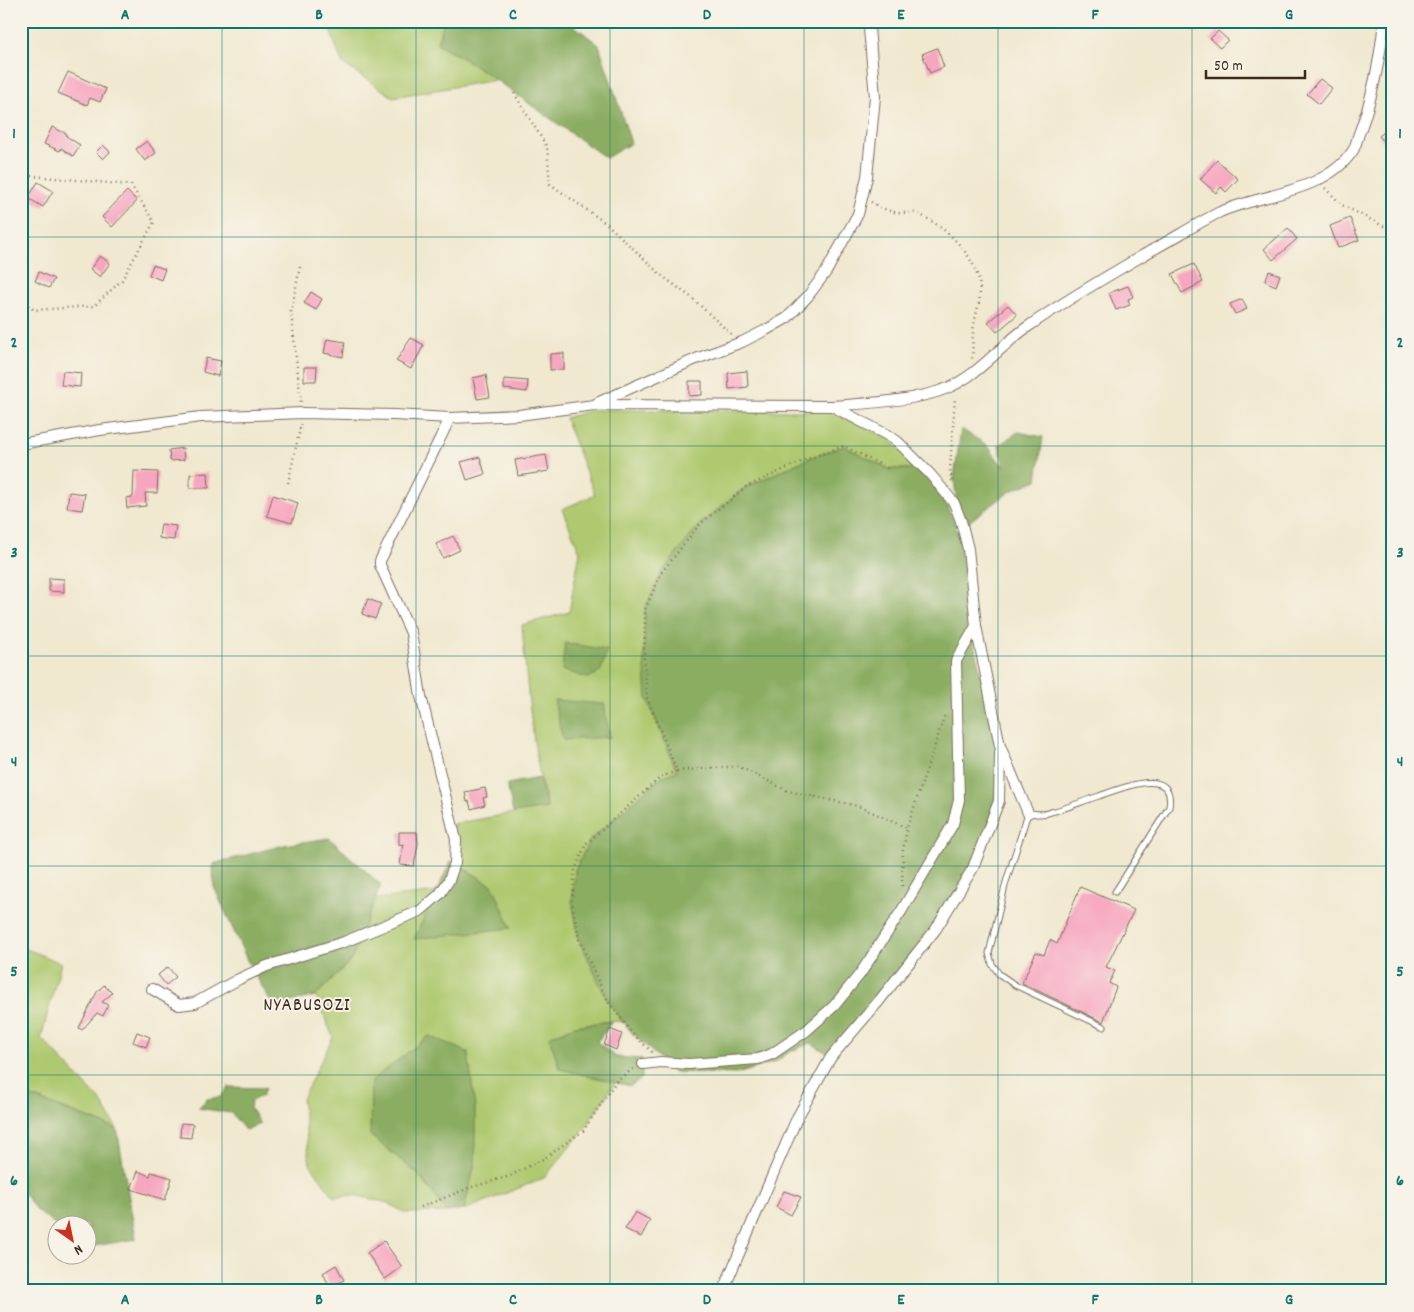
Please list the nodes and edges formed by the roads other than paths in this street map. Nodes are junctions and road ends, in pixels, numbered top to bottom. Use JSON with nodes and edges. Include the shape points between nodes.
{"nodes":[{"id":1,"x":1384,"y":21,"type":"edge"},
{"id":2,"x":868,"y":25,"type":"edge"},
{"id":3,"x":594,"y":404,"type":"junction"},
{"id":4,"x":832,"y":406,"type":"junction"},
{"id":5,"x":450,"y":418,"type":"junction"},
{"id":6,"x":21,"y":444,"type":"edge"},
{"id":7,"x":976,"y":626,"type":"junction"},
{"id":8,"x":1000,"y":746,"type":"junction"},
{"id":9,"x":1028,"y":813,"type":"junction"},
{"id":10,"x":1115,"y":892,"type":"dead end"},
{"id":11,"x":152,"y":989,"type":"dead end"},
{"id":12,"x":1104,"y":1027,"type":"dead end"},
{"id":13,"x":643,"y":1064,"type":"road end"},
{"id":14,"x":723,"y":1291,"type":"edge"}],
"edges":[{"from":1,"to":4,"type":"street","via":[[1367,113],[1352,152],[1318,181],[1240,204],[1196,225],[1054,308],[957,384],[923,395]]},
{"from":2,"to":3,"type":"street","via":[[875,97],[867,177],[858,214],[826,272],[787,318],[742,342]]},
{"from":3,"to":4,"type":"street"},
{"from":3,"to":5,"type":"street","via":[[519,415]]},
{"from":4,"to":7,"type":"street","via":[[898,442],[954,503],[968,549]]},
{"from":5,"to":6,"type":"street","via":[[303,413],[201,417]]},
{"from":5,"to":11,"type":"street","via":[[380,561],[411,632],[421,696],[456,840],[455,864],[449,880],[440,894],[420,911],[344,942],[267,966],[195,1003],[179,1005]]},
{"from":7,"to":8,"type":"street"},
{"from":7,"to":13,"type":"street","via":[[956,661],[959,800],[953,824],[860,974],[834,1006],[806,1031],[772,1054],[758,1059]]},
{"from":8,"to":9,"type":"street"},
{"from":8,"to":14,"type":"street","via":[[999,801],[973,868],[936,929],[831,1057],[797,1118]]},
{"from":9,"to":10,"type":"lane","via":[[1050,813],[1135,783],[1162,784],[1170,798],[1169,807]]},
{"from":9,"to":12,"type":"lane","via":[[1006,882],[990,953],[992,964],[1015,985]]}]}
